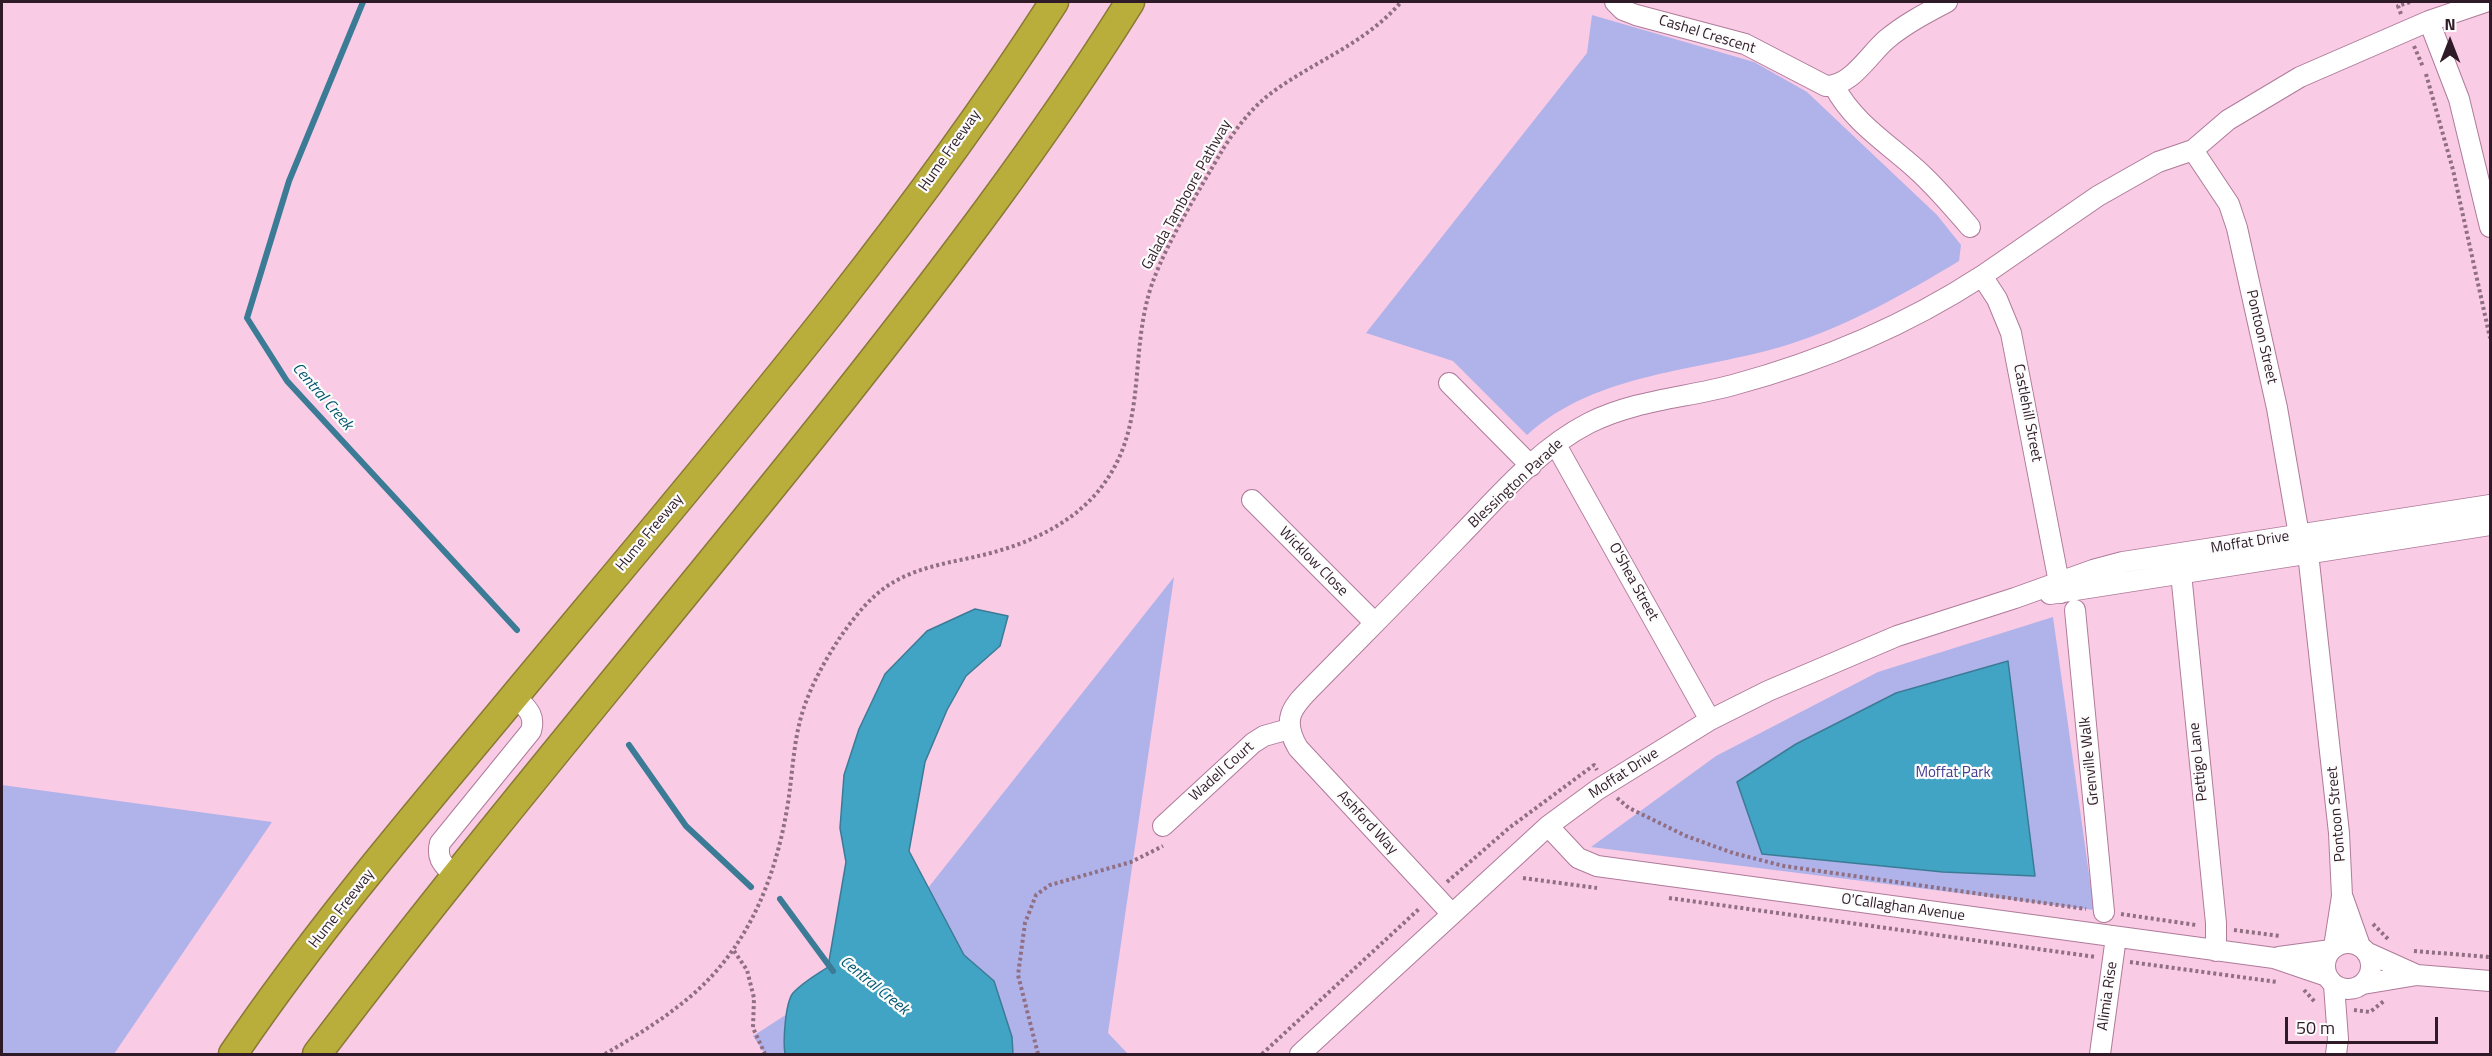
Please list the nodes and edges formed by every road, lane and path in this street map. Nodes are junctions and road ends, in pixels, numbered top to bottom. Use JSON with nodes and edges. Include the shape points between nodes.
{"nodes":[{"id":1,"x":1054,"y":2,"type":"edge"},
{"id":2,"x":1130,"y":2,"type":"edge"},
{"id":3,"x":1401,"y":2,"type":"edge"},
{"id":4,"x":1615,"y":2,"type":"edge"},
{"id":5,"x":1947,"y":2,"type":"edge"},
{"id":6,"x":2410,"y":2,"type":"edge"},
{"id":7,"x":2485,"y":2,"type":"edge"},
{"id":8,"x":2429,"y":21,"type":"junction"},
{"id":9,"x":2408,"y":30,"type":"junction"},
{"id":10,"x":1834,"y":86,"type":"junction"},
{"id":11,"x":2193,"y":150,"type":"junction"},
{"id":12,"x":1970,"y":226,"type":"dead end"},
{"id":13,"x":2490,"y":227,"type":"edge"},
{"id":14,"x":1982,"y":276,"type":"junction"},
{"id":15,"x":2490,"y":338,"type":"edge"},
{"id":16,"x":1449,"y":383,"type":"dead end"},
{"id":17,"x":1556,"y":444,"type":"junction"},
{"id":18,"x":1531,"y":466,"type":"junction"},
{"id":19,"x":1252,"y":500,"type":"dead end"},
{"id":20,"x":2490,"y":505,"type":"edge"},
{"id":21,"x":2490,"y":525,"type":"edge"},
{"id":22,"x":2299,"y":535,"type":"junction"},
{"id":23,"x":2308,"y":553,"type":"junction"},
{"id":24,"x":2181,"y":573,"type":"junction"},
{"id":25,"x":2060,"y":587,"type":"junction"},
{"id":26,"x":2075,"y":610,"type":"dead end"},
{"id":27,"x":1375,"y":623,"type":"junction"},
{"id":28,"x":515,"y":696,"type":"junction"},
{"id":29,"x":1710,"y":720,"type":"junction"},
{"id":30,"x":1289,"y":729,"type":"junction"},
{"id":31,"x":1548,"y":826,"type":"junction"},
{"id":32,"x":1164,"y":836,"type":"joint"},
{"id":33,"x":454,"y":876,"type":"junction"},
{"id":34,"x":1523,"y":878,"type":"dead end"},
{"id":35,"x":1604,"y":889,"type":"dead end"},
{"id":36,"x":2343,"y":896,"type":"junction"},
{"id":37,"x":1663,"y":897,"type":"dead end"},
{"id":38,"x":2104,"y":912,"type":"dead end"},
{"id":39,"x":1451,"y":913,"type":"junction"},
{"id":40,"x":2116,"y":937,"type":"junction"},
{"id":41,"x":2333,"y":948,"type":"junction"},
{"id":42,"x":2363,"y":949,"type":"junction"},
{"id":43,"x":734,"y":951,"type":"junction"},
{"id":44,"x":2216,"y":951,"type":"junction"},
{"id":45,"x":2274,"y":958,"type":"junction"},
{"id":46,"x":2113,"y":959,"type":"junction"},
{"id":47,"x":2417,"y":975,"type":"junction"},
{"id":48,"x":2331,"y":981,"type":"junction"},
{"id":49,"x":2490,"y":981,"type":"edge"},
{"id":50,"x":2281,"y":982,"type":"dead end"},
{"id":51,"x":2360,"y":985,"type":"junction"},
{"id":52,"x":2301,"y":989,"type":"dead end"},
{"id":53,"x":2389,"y":999,"type":"dead end"},
{"id":54,"x":2343,"y":1008,"type":"junction"},
{"id":55,"x":2337,"y":1047,"type":"edge"},
{"id":56,"x":233,"y":1054,"type":"edge"},
{"id":57,"x":317,"y":1054,"type":"edge"},
{"id":58,"x":605,"y":1054,"type":"edge"},
{"id":59,"x":765,"y":1054,"type":"edge"},
{"id":60,"x":1038,"y":1054,"type":"edge"},
{"id":61,"x":1300,"y":1054,"type":"edge"},
{"id":62,"x":2100,"y":1054,"type":"edge"}],
"edges":[{"from":1,"to":28,"type":"highway","name":"Hume Freeway","via":[[931,180],[804,347]]},
{"from":2,"to":33,"type":"highway","via":[[1028,154],[930,287],[746,520]]},
{"from":3,"to":43,"type":"path","name":"Galada Tamboore Pathway","via":[[1362,38],[1261,102],[1245,117],[1223,150],[1153,281],[1144,314],[1127,438],[1115,466],[1095,495],[1081,509],[1039,535],[900,578],[873,597],[841,636],[806,702],[773,869],[759,907]]},
{"from":4,"to":10,"type":"street","name":"Cashel Crescent","via":[[1636,15],[1745,44],[1815,82]]},
{"from":5,"to":10,"type":"street","via":[[1887,39],[1851,76]]},
{"from":6,"to":9,"type":"path","via":[[2398,6]]},
{"from":7,"to":8,"type":"street"},
{"from":8,"to":9,"type":"street"},
{"from":8,"to":13,"type":"street","via":[[2459,99]]},
{"from":9,"to":11,"type":"street","via":[[2300,77],[2228,120]]},
{"from":9,"to":15,"type":"path","via":[[2435,101]]},
{"from":10,"to":12,"type":"street","via":[[1859,121],[1917,170]]},
{"from":11,"to":14,"type":"street","via":[[2136,173],[2063,218]]},
{"from":11,"to":22,"type":"street","name":"Pontoon Street","via":[[2229,204],[2237,228],[2277,408]]},
{"from":14,"to":17,"type":"street","name":"Blessington Parade","via":[[1884,332],[1830,355],[1725,387],[1615,412]]},
{"from":14,"to":25,"type":"street","name":"Castlehill Street","via":[[2011,333]]},
{"from":16,"to":18,"type":"street"},
{"from":17,"to":18,"type":"street","name":"Blessington Parade"},
{"from":17,"to":29,"type":"street","name":"O'Shea Street"},
{"from":18,"to":27,"type":"street","name":"Blessington Parade"},
{"from":19,"to":27,"type":"street","name":"Wicklow Close"},
{"from":20,"to":22,"type":"street","name":"Moffat Drive"},
{"from":21,"to":23,"type":"street","name":"Moffat Drive"},
{"from":22,"to":25,"type":"street","name":"Moffat Drive","via":[[2123,562]]},
{"from":23,"to":24,"type":"street","name":"Moffat Drive"},
{"from":23,"to":36,"type":"street","name":"Pontoon Street"},
{"from":24,"to":25,"type":"street","name":"Moffat Drive"},
{"from":24,"to":44,"type":"street","name":"Pettigo Lane"},
{"from":25,"to":29,"type":"street","name":"Moffat Drive","via":[[1886,640]]},
{"from":26,"to":38,"type":"street","name":"Grenville Walk"},
{"from":27,"to":30,"type":"street","name":"Blessington Parade","via":[[1296,702]]},
{"from":28,"to":33,"type":"street","via":[[532,713],[531,731],[441,843],[439,860]]},
{"from":28,"to":56,"type":"highway","name":"Hume Freeway","via":[[333,918]]},
{"from":29,"to":31,"type":"street","name":"Moffat Drive","via":[[1597,790]]},
{"from":30,"to":32,"type":"street","name":"Wadell Court","via":[[1252,742]]},
{"from":30,"to":39,"type":"street","name":"Ashford Way","via":[[1298,748]]},
{"from":31,"to":39,"type":"street","name":"Moffat Drive"},
{"from":31,"to":40,"type":"street","name":"O'Callaghan Avenue","via":[[1578,858],[1597,866]]},
{"from":32,"to":60,"type":"path","via":[[1131,862],[1050,885],[1036,895],[1025,923],[1017,975]]},
{"from":33,"to":57,"type":"highway"},
{"from":34,"to":35,"type":"path"},
{"from":36,"to":41,"type":"street","name":"Pontoon Street"},
{"from":36,"to":42,"type":"street","name":"Pontoon Street"},
{"from":37,"to":46,"type":"path"},
{"from":39,"to":61,"type":"street","name":"Moffat Drive"},
{"from":40,"to":44,"type":"street","name":"O'Callaghan Avenue"},
{"from":40,"to":46,"type":"street","name":"Alimia Rise"},
{"from":41,"to":42,"type":"street","via":[[2347,943]]},
{"from":41,"to":45,"type":"street","name":"O'Callaghan Avenue"},
{"from":41,"to":48,"type":"street","via":[[2325,963]]},
{"from":42,"to":47,"type":"street"},
{"from":42,"to":51,"type":"street","via":[[2370,972]]},
{"from":43,"to":58,"type":"path","name":"Galada Tamboore Pathway","via":[[689,999]]},
{"from":43,"to":59,"type":"path","via":[[747,970],[754,998],[753,1028]]},
{"from":44,"to":45,"type":"street","name":"O'Callaghan Avenue"},
{"from":45,"to":48,"type":"street","name":"O'Callaghan Avenue"},
{"from":46,"to":50,"type":"path"},
{"from":46,"to":62,"type":"street","name":"Alimia Rise"},
{"from":47,"to":49,"type":"street"},
{"from":47,"to":51,"type":"street"},
{"from":48,"to":51,"type":"street","via":[[2345,989]]},
{"from":48,"to":54,"type":"street"},
{"from":51,"to":54,"type":"street"},
{"from":52,"to":54,"type":"path","via":[[2317,1005]]},
{"from":53,"to":54,"type":"path","via":[[2370,1012]]},
{"from":54,"to":55,"type":"street"}]}
